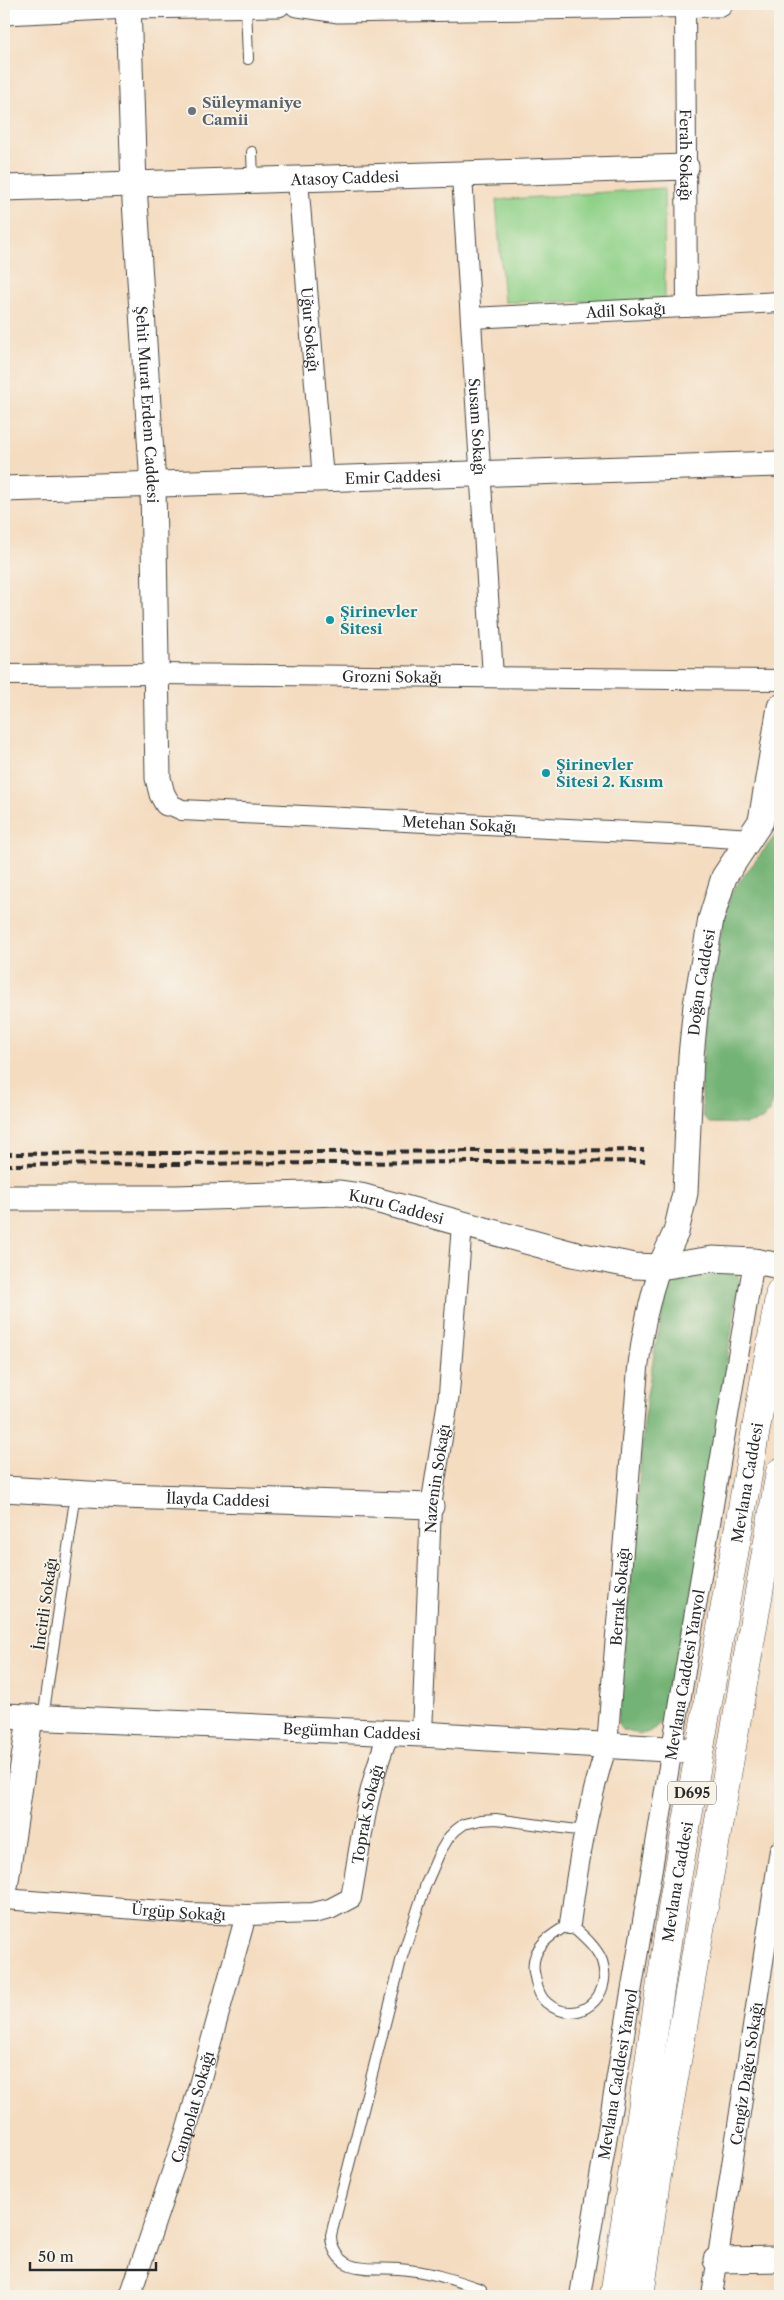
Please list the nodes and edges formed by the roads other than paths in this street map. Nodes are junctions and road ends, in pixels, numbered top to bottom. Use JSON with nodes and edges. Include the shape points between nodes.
{"nodes":[{"id":1,"x":246,"y":4,"type":"edge"},
{"id":2,"x":278,"y":4,"type":"edge"},
{"id":3,"x":298,"y":4,"type":"edge"},
{"id":4,"x":685,"y":4,"type":"edge"},
{"id":5,"x":720,"y":4,"type":"edge"},
{"id":6,"x":128,"y":5,"type":"edge"},
{"id":7,"x":4,"y":12,"type":"edge"},
{"id":8,"x":248,"y":59,"type":"dead end"},
{"id":9,"x":252,"y":152,"type":"dead end"},
{"id":10,"x":686,"y":168,"type":"junction"},
{"id":11,"x":462,"y":176,"type":"junction"},
{"id":12,"x":298,"y":181,"type":"junction"},
{"id":13,"x":254,"y":182,"type":"junction"},
{"id":14,"x":134,"y":184,"type":"junction"},
{"id":15,"x":4,"y":188,"type":"edge"},
{"id":16,"x":780,"y":302,"type":"edge"},
{"id":17,"x":687,"y":307,"type":"junction"},
{"id":18,"x":472,"y":318,"type":"junction"},
{"id":19,"x":780,"y":464,"type":"edge"},
{"id":20,"x":481,"y":472,"type":"junction"},
{"id":21,"x":323,"y":479,"type":"junction"},
{"id":22,"x":153,"y":485,"type":"junction"},
{"id":23,"x":4,"y":489,"type":"edge"},
{"id":24,"x":158,"y":674,"type":"junction"},
{"id":25,"x":4,"y":675,"type":"edge"},
{"id":26,"x":493,"y":677,"type":"junction"},
{"id":27,"x":780,"y":680,"type":"edge"},
{"id":28,"x":780,"y":707,"type":"edge"},
{"id":29,"x":167,"y":803,"type":"joint"},
{"id":30,"x":751,"y":839,"type":"junction"},
{"id":31,"x":4,"y":1198,"type":"edge"},
{"id":32,"x":462,"y":1225,"type":"junction"},
{"id":33,"x":754,"y":1261,"type":"junction"},
{"id":34,"x":780,"y":1266,"type":"edge"},
{"id":35,"x":660,"y":1267,"type":"junction"},
{"id":36,"x":780,"y":1292,"type":"edge"},
{"id":37,"x":780,"y":1472,"type":"edge"},
{"id":38,"x":4,"y":1490,"type":"edge"},
{"id":39,"x":76,"y":1493,"type":"junction"},
{"id":40,"x":430,"y":1506,"type":"junction"},
{"id":41,"x":4,"y":1716,"type":"edge"},
{"id":42,"x":37,"y":1718,"type":"junction"},
{"id":43,"x":389,"y":1733,"type":"junction"},
{"id":44,"x":422,"y":1734,"type":"junction"},
{"id":45,"x":607,"y":1745,"type":"junction"},
{"id":46,"x":686,"y":1750,"type":"junction"},
{"id":47,"x":584,"y":1831,"type":"junction"},
{"id":48,"x":780,"y":1850,"type":"edge"},
{"id":49,"x":4,"y":1894,"type":"edge"},
{"id":50,"x":352,"y":1898,"type":"joint"},
{"id":51,"x":4,"y":1899,"type":"edge"},
{"id":52,"x":246,"y":1915,"type":"junction"},
{"id":53,"x":570,"y":1924,"type":"junction"},
{"id":54,"x":780,"y":2259,"type":"edge"},
{"id":55,"x":716,"y":2260,"type":"junction"},
{"id":56,"x":481,"y":2289,"type":"dead end"},
{"id":57,"x":130,"y":2296,"type":"edge"},
{"id":58,"x":580,"y":2296,"type":"edge"},
{"id":59,"x":614,"y":2296,"type":"edge"},
{"id":60,"x":640,"y":2296,"type":"edge"},
{"id":61,"x":712,"y":2296,"type":"edge"}],
"edges":[{"from":1,"to":2,"type":"street"},
{"from":1,"to":6,"type":"street"},
{"from":1,"to":8,"type":"lane"},
{"from":3,"to":4,"type":"street","via":[[337,10]]},
{"from":4,"to":5,"type":"street"},
{"from":4,"to":10,"type":"street","name":"Ferah Sokağı"},
{"from":6,"to":7,"type":"street"},
{"from":6,"to":14,"type":"street","name":"Şehit Murat Erdem Caddesi"},
{"from":9,"to":13,"type":"lane"},
{"from":10,"to":11,"type":"street","name":"Atasoy Caddesi"},
{"from":10,"to":17,"type":"street","name":"Ferah Sokağı"},
{"from":11,"to":12,"type":"street","name":"Atasoy Caddesi"},
{"from":11,"to":18,"type":"street","name":"Susam Sokağı"},
{"from":12,"to":13,"type":"street","name":"Atasoy Caddesi"},
{"from":12,"to":21,"type":"street","name":"Uğur Sokağı"},
{"from":13,"to":14,"type":"street","name":"Atasoy Caddesi"},
{"from":14,"to":15,"type":"street","name":"Atasoy Caddesi"},
{"from":14,"to":22,"type":"street","name":"Şehit Murat Erdem Caddesi"},
{"from":16,"to":17,"type":"street","name":"Adil Sokağı"},
{"from":17,"to":18,"type":"street","name":"Adil Sokağı"},
{"from":18,"to":20,"type":"street","name":"Susam Sokağı"},
{"from":19,"to":20,"type":"street","name":"Emir Caddesi"},
{"from":20,"to":21,"type":"street","name":"Emir Caddesi"},
{"from":20,"to":26,"type":"street","name":"Susam Sokağı"},
{"from":21,"to":22,"type":"street","name":"Emir Caddesi"},
{"from":22,"to":23,"type":"street","name":"Emir Caddesi"},
{"from":22,"to":24,"type":"street","name":"Şehit Murat Erdem Caddesi"},
{"from":24,"to":25,"type":"street","name":"Grozni Sokağı"},
{"from":24,"to":26,"type":"street","name":"Grozni Sokağı"},
{"from":24,"to":29,"type":"street","name":"Şehit Murat Erdem Caddesi","via":[[158,778]]},
{"from":26,"to":27,"type":"street","name":"Grozni Sokağı"},
{"from":28,"to":30,"type":"street","name":"Doğan Caddesi","via":[[761,821]]},
{"from":29,"to":30,"type":"street","name":"Metehan Sokağı","via":[[182,810]]},
{"from":30,"to":35,"type":"street","name":"Doğan Caddesi","via":[[724,878],[711,919],[691,1056],[685,1194],[676,1232]]},
{"from":31,"to":32,"type":"street","name":"Kuru Caddesi","via":[[176,1198],[340,1193],[362,1196]]},
{"from":32,"to":35,"type":"street","name":"Kuru Caddesi","via":[[614,1262]]},
{"from":32,"to":40,"type":"street","name":"Nazenin Sokağı","via":[[449,1394]]},
{"from":33,"to":34,"type":"street","name":"Kuru Caddesi"},
{"from":33,"to":35,"type":"street","name":"Kuru Caddesi","via":[[712,1259]]},
{"from":33,"to":46,"type":"street","name":"Mevlana Caddesi Yanyol"},
{"from":35,"to":45,"type":"street","name":"Berrak Sokağı","via":[[641,1342]]},
{"from":36,"to":46,"type":"main road","name":"Mevlana Caddesi","number":"D695"},
{"from":37,"to":60,"type":"main road","name":"Mevlana Caddesi","number":"D695","via":[[656,2177]]},
{"from":38,"to":39,"type":"street","name":"İlayda Caddesi"},
{"from":39,"to":40,"type":"street","name":"İlayda Caddesi"},
{"from":39,"to":42,"type":"lane","name":"İncirli Sokağı"},
{"from":40,"to":44,"type":"street","name":"Nazenin Sokağı"},
{"from":41,"to":42,"type":"street","name":"Begümhan Caddesi"},
{"from":42,"to":43,"type":"street","name":"Begümhan Caddesi"},
{"from":42,"to":49,"type":"street"},
{"from":43,"to":44,"type":"street","name":"Begümhan Caddesi"},
{"from":43,"to":50,"type":"street","name":"Toprak Sokağı","via":[[370,1791]]},
{"from":44,"to":45,"type":"street","name":"Begümhan Caddesi"},
{"from":45,"to":46,"type":"street","name":"Begümhan Caddesi"},
{"from":45,"to":47,"type":"street","name":"Berrak Sokağı"},
{"from":46,"to":58,"type":"street","name":"Mevlana Caddesi Yanyol"},
{"from":46,"to":59,"type":"main road","name":"Mevlana Caddesi","number":"D695","via":[[674,1896]]},
{"from":47,"to":53,"type":"street","name":"Berrak Sokağı"},
{"from":47,"to":56,"type":"lane","via":[[496,1819],[464,1824],[449,1837],[426,1884],[402,1957],[331,2235],[331,2245],[348,2265],[429,2272]]},
{"from":48,"to":55,"type":"street","name":"Cengiz Dağcı Sokağı"},
{"from":50,"to":52,"type":"street","name":"Ürgüp Sokağı","via":[[313,1913]]},
{"from":51,"to":52,"type":"street","name":"Ürgüp Sokağı"},
{"from":52,"to":57,"type":"street","name":"Canpolat Sokağı","via":[[188,2125]]},
{"from":53,"to":53,"type":"lane","via":[[550,1935],[538,1948],[533,1968],[536,1986],[546,2003],[565,2012],[580,2011],[592,2005],[601,1993],[604,1975],[594,1946]]},
{"from":54,"to":55,"type":"street"},
{"from":55,"to":61,"type":"street","name":"Cengiz Dağcı Sokağı"}]}
